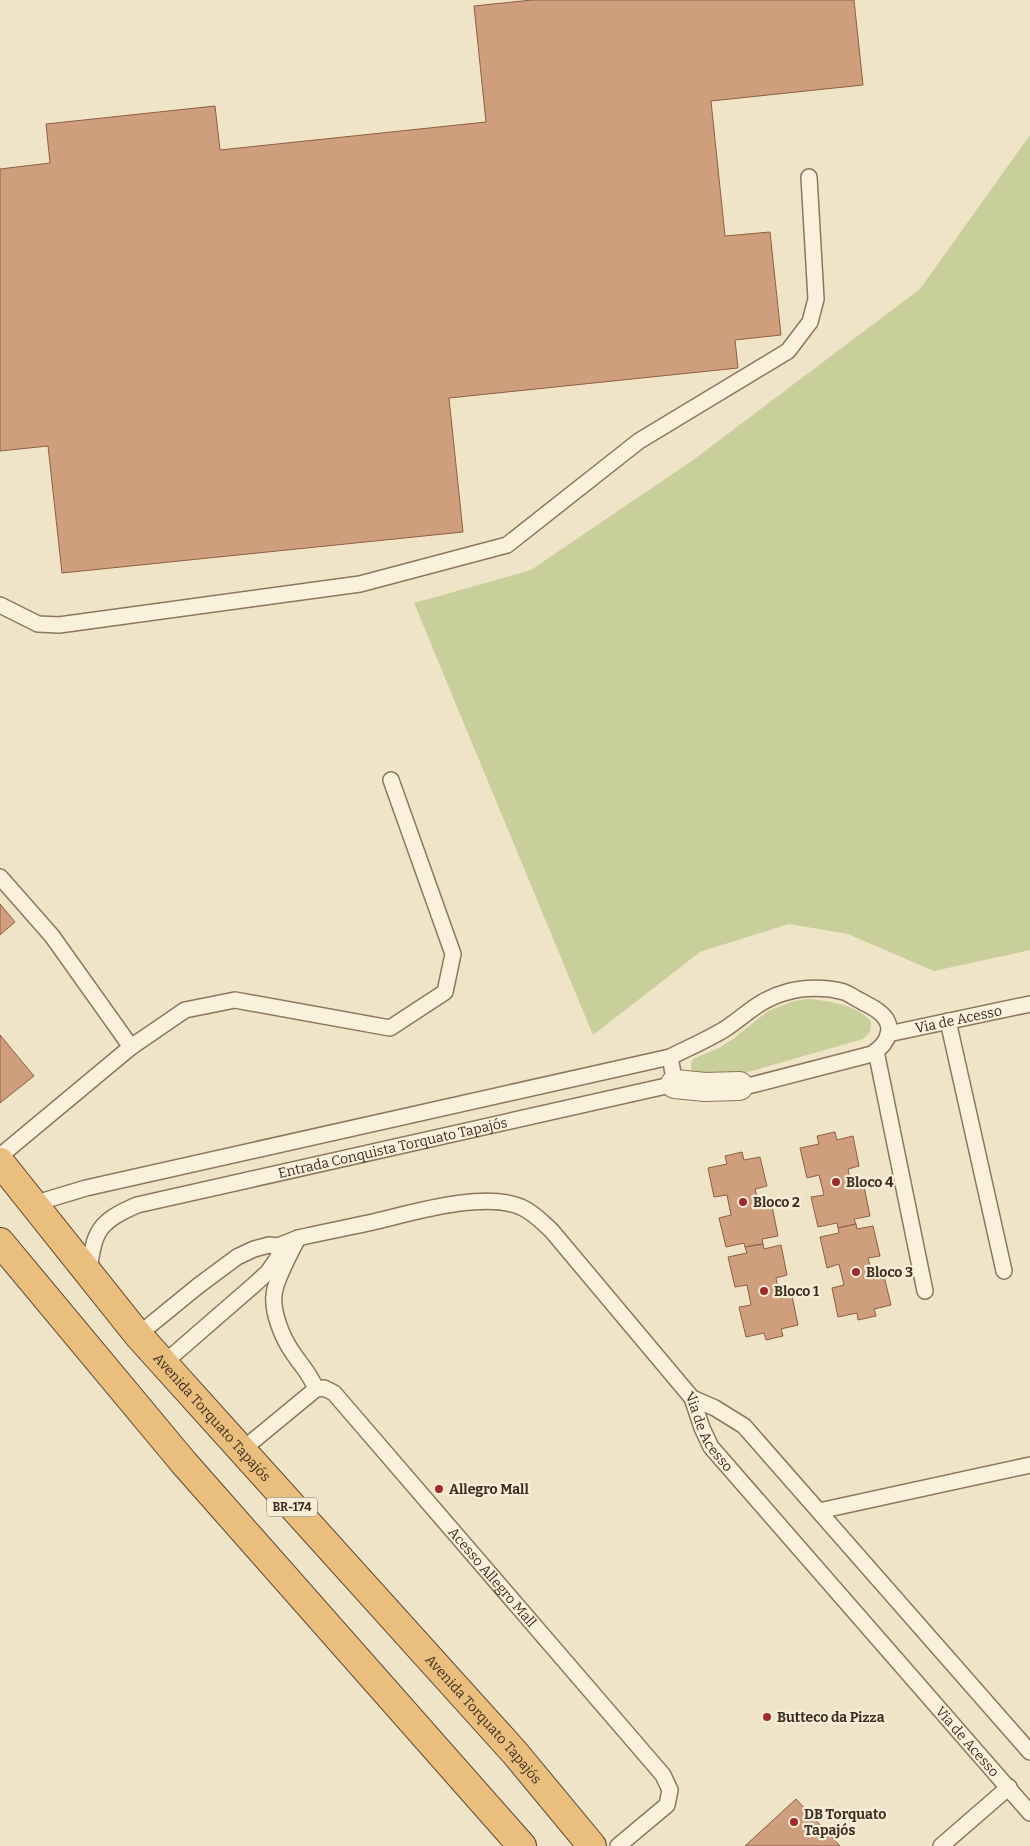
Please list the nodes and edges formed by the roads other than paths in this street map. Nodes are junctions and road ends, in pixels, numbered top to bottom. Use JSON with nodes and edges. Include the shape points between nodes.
{"nodes":[{"id":1,"x":809,"y":177,"type":"dead end"},
{"id":2,"x":0,"y":606,"type":"edge"},
{"id":3,"x":391,"y":780,"type":"dead end"},
{"id":4,"x":0,"y":877,"type":"edge"},
{"id":5,"x":1030,"y":1004,"type":"edge"},
{"id":6,"x":948,"y":1021,"type":"junction"},
{"id":7,"x":888,"y":1034,"type":"junction"},
{"id":8,"x":131,"y":1047,"type":"junction"},
{"id":9,"x":876,"y":1051,"type":"junction"},
{"id":10,"x":670,"y":1057,"type":"junction"},
{"id":11,"x":675,"y":1084,"type":"junction"},
{"id":12,"x":739,"y":1086,"type":"joint"},
{"id":13,"x":0,"y":1156,"type":"edge"},
{"id":14,"x":0,"y":1162,"type":"edge"},
{"id":15,"x":33,"y":1204,"type":"junction"},
{"id":16,"x":298,"y":1238,"type":"junction"},
{"id":17,"x":0,"y":1242,"type":"edge"},
{"id":18,"x":278,"y":1246,"type":"junction"},
{"id":19,"x":1004,"y":1271,"type":"dead end"},
{"id":20,"x":88,"y":1272,"type":"junction"},
{"id":21,"x":925,"y":1291,"type":"dead end"},
{"id":22,"x":138,"y":1334,"type":"junction"},
{"id":23,"x":164,"y":1363,"type":"junction"},
{"id":24,"x":316,"y":1389,"type":"junction"},
{"id":25,"x":692,"y":1398,"type":"junction"},
{"id":26,"x":242,"y":1450,"type":"junction"},
{"id":27,"x":1030,"y":1464,"type":"edge"},
{"id":28,"x":819,"y":1512,"type":"junction"},
{"id":29,"x":1030,"y":1752,"type":"edge"},
{"id":30,"x":1008,"y":1787,"type":"junction"},
{"id":31,"x":1030,"y":1813,"type":"edge"},
{"id":32,"x":522,"y":1846,"type":"edge"},
{"id":33,"x":592,"y":1846,"type":"edge"},
{"id":34,"x":618,"y":1846,"type":"edge"},
{"id":35,"x":941,"y":1846,"type":"edge"}],
"edges":[{"from":1,"to":2,"type":"lane","via":[[816,299],[810,322],[788,351],[638,441],[507,545],[360,584],[59,625],[38,624]]},
{"from":3,"to":8,"type":"lane","via":[[453,954],[445,992],[390,1028],[235,1000],[185,1010]]},
{"from":4,"to":8,"type":"lane","via":[[52,936]]},
{"from":5,"to":6,"type":"lane","name":"Via de Acesso"},
{"from":6,"to":7,"type":"lane","name":"Via de Acesso"},
{"from":6,"to":19,"type":"lane"},
{"from":7,"to":9,"type":"lane","via":[[886,1043]]},
{"from":7,"to":10,"type":"lane","via":[[888,1025],[878,1011],[844,992],[806,989],[771,997],[755,1005],[727,1028]]},
{"from":8,"to":13,"type":"lane"},
{"from":9,"to":12,"type":"lane"},
{"from":9,"to":21,"type":"lane"},
{"from":10,"to":11,"type":"lane"},
{"from":10,"to":15,"type":"lane","via":[[86,1188]]},
{"from":11,"to":12,"type":"street","name":"Entrada Conquista Torquato Tapajós"},
{"from":11,"to":20,"type":"lane","name":"Entrada Conquista Torquato Tapajós","via":[[137,1205],[99,1228]]},
{"from":14,"to":15,"type":"highway","name":"Avenida Torquato Tapajós","number":"BR-174"},
{"from":15,"to":20,"type":"highway","name":"Avenida Torquato Tapajós","number":"BR-174"},
{"from":16,"to":18,"type":"lane"},
{"from":16,"to":24,"type":"lane","via":[[274,1294],[276,1312],[282,1332]]},
{"from":16,"to":25,"type":"lane","via":[[454,1204],[485,1201],[521,1207],[551,1230]]},
{"from":17,"to":32,"type":"highway","via":[[184,1464]]},
{"from":18,"to":22,"type":"lane","via":[[269,1245],[237,1256]]},
{"from":18,"to":23,"type":"lane","via":[[279,1256],[268,1272]]},
{"from":20,"to":22,"type":"highway","name":"Avenida Torquato Tapajós","number":"BR-174"},
{"from":22,"to":23,"type":"highway","name":"Avenida Torquato Tapajós","number":"BR-174"},
{"from":23,"to":26,"type":"highway","name":"Avenida Torquato Tapajós","number":"BR-174"},
{"from":24,"to":26,"type":"lane"},
{"from":24,"to":34,"type":"lane","name":"Acesso Allegro Mall","via":[[324,1388],[334,1393],[663,1775],[670,1790],[666,1805]]},
{"from":25,"to":28,"type":"lane","name":"Via de Acesso","via":[[744,1426]]},
{"from":25,"to":30,"type":"lane","name":"Via de Acesso","via":[[710,1447]]},
{"from":26,"to":33,"type":"highway","name":"Avenida Torquato Tapajós","number":"BR-174","via":[[515,1753]]},
{"from":27,"to":28,"type":"lane"},
{"from":28,"to":29,"type":"lane","name":"Via de Acesso"},
{"from":30,"to":31,"type":"lane","name":"Via de Acesso"},
{"from":30,"to":35,"type":"lane"}]}
